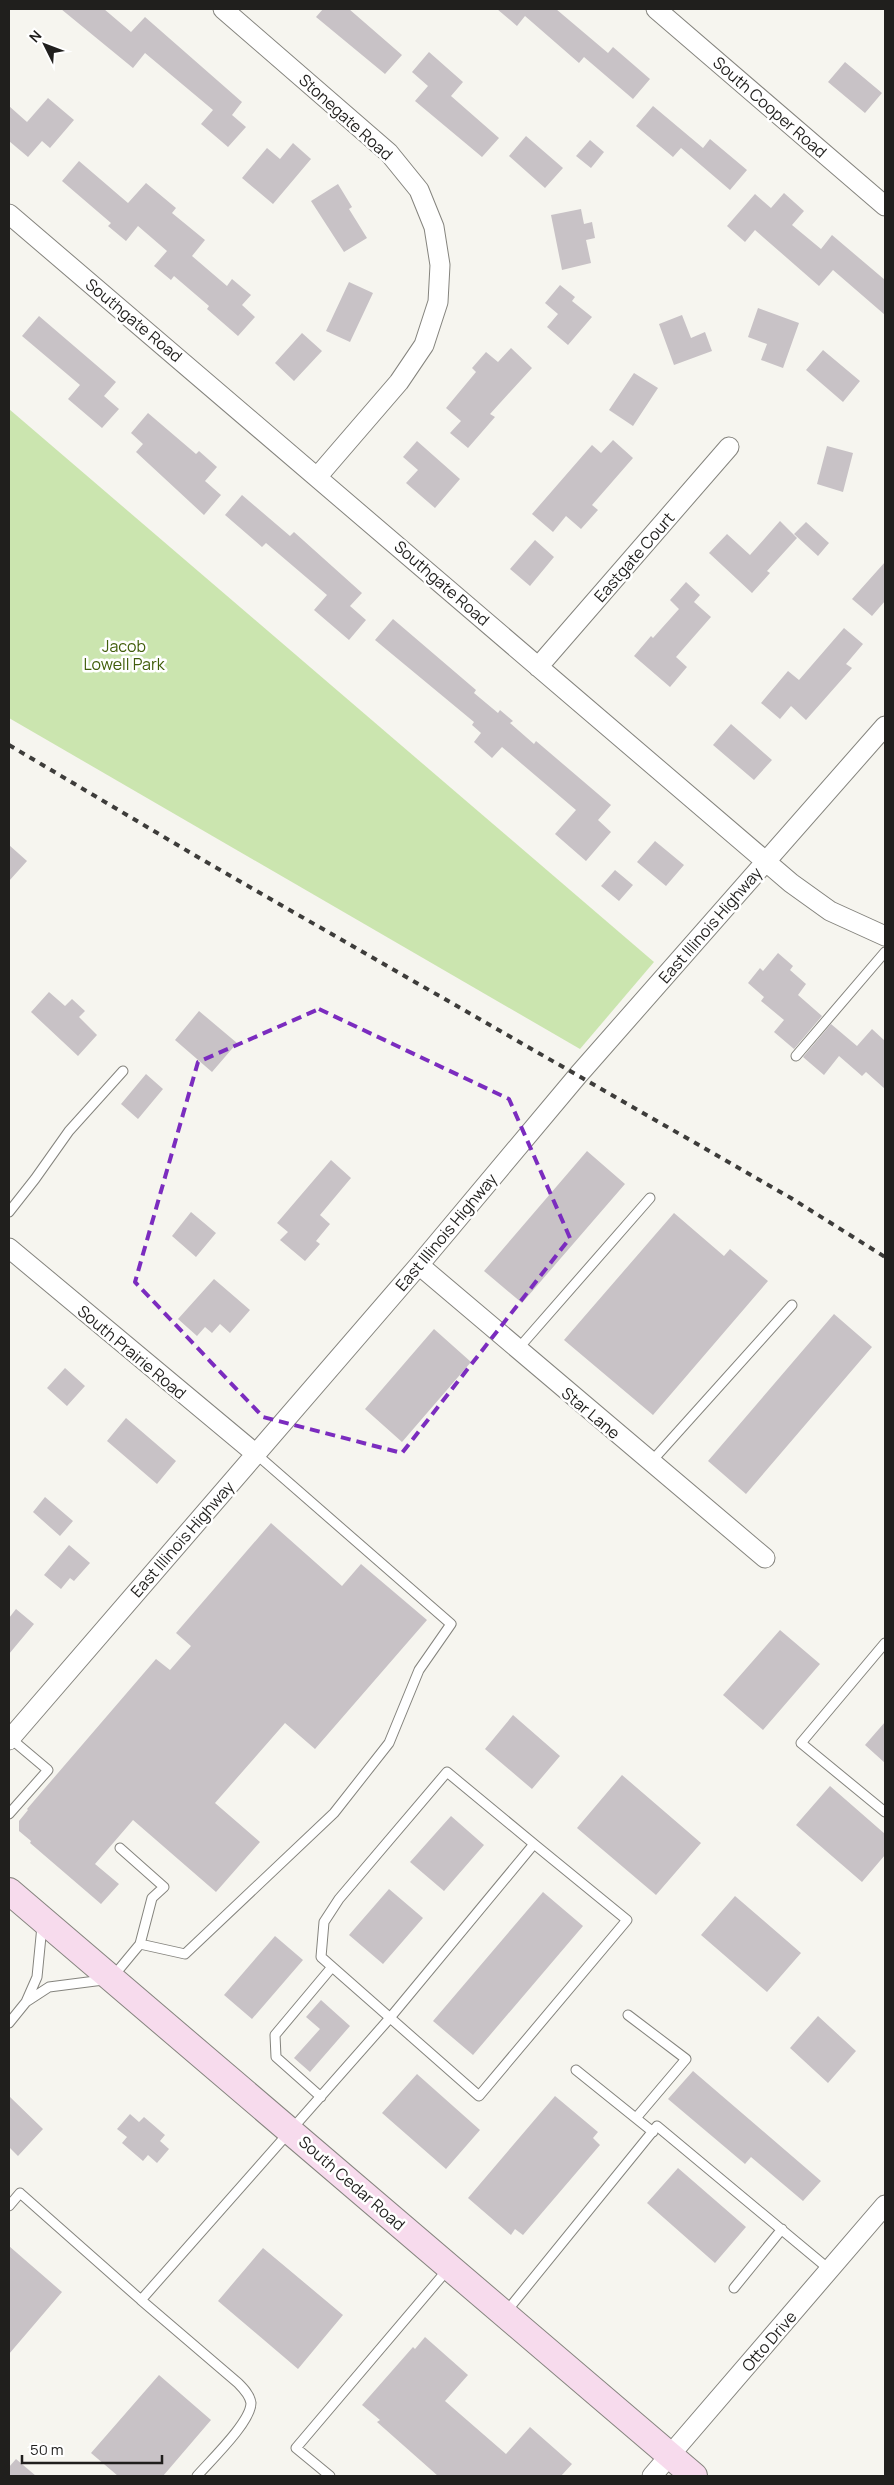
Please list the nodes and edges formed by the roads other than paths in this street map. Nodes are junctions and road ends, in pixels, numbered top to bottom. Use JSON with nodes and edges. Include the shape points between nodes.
{"nodes":[{"id":1,"x":223,"y":9,"type":"edge"},
{"id":2,"x":656,"y":9,"type":"edge"},
{"id":3,"x":885,"y":206,"type":"edge"},
{"id":4,"x":9,"y":214,"type":"edge"},
{"id":5,"x":729,"y":446,"type":"dead end"},
{"id":6,"x":318,"y":476,"type":"junction"},
{"id":7,"x":538,"y":667,"type":"junction"},
{"id":8,"x":885,"y":726,"type":"edge"},
{"id":9,"x":767,"y":862,"type":"junction"},
{"id":10,"x":885,"y":936,"type":"edge"},
{"id":11,"x":885,"y":952,"type":"edge"},
{"id":12,"x":796,"y":1056,"type":"dead end"},
{"id":13,"x":123,"y":1070,"type":"dead end"},
{"id":14,"x":650,"y":1198,"type":"dead end"},
{"id":15,"x":9,"y":1212,"type":"edge"},
{"id":16,"x":9,"y":1248,"type":"edge"},
{"id":17,"x":419,"y":1265,"type":"junction"},
{"id":18,"x":792,"y":1305,"type":"dead end"},
{"id":19,"x":517,"y":1350,"type":"junction"},
{"id":20,"x":256,"y":1454,"type":"junction"},
{"id":21,"x":651,"y":1463,"type":"junction"},
{"id":22,"x":765,"y":1558,"type":"dead end"},
{"id":23,"x":885,"y":1643,"type":"edge"},
{"id":24,"x":10,"y":1739,"type":"edge"},
{"id":25,"x":885,"y":1812,"type":"edge"},
{"id":26,"x":9,"y":1814,"type":"edge"},
{"id":27,"x":534,"y":1844,"type":"junction"},
{"id":28,"x":120,"y":1848,"type":"dead end"},
{"id":29,"x":9,"y":1891,"type":"edge"},
{"id":30,"x":43,"y":1921,"type":"junction"},
{"id":31,"x":140,"y":1944,"type":"junction"},
{"id":32,"x":332,"y":1967,"type":"junction"},
{"id":33,"x":111,"y":1979,"type":"junction"},
{"id":34,"x":26,"y":2002,"type":"junction"},
{"id":35,"x":628,"y":2015,"type":"dead end"},
{"id":36,"x":389,"y":2019,"type":"junction"},
{"id":37,"x":9,"y":2022,"type":"edge"},
{"id":38,"x":576,"y":2070,"type":"dead end"},
{"id":39,"x":321,"y":2097,"type":"junction"},
{"id":40,"x":636,"y":2118,"type":"junction"},
{"id":41,"x":291,"y":2131,"type":"junction"},
{"id":42,"x":653,"y":2132,"type":"junction"},
{"id":43,"x":885,"y":2205,"type":"edge"},
{"id":44,"x":9,"y":2206,"type":"edge"},
{"id":45,"x":782,"y":2229,"type":"junction"},
{"id":46,"x":450,"y":2267,"type":"junction"},
{"id":47,"x":830,"y":2270,"type":"junction"},
{"id":48,"x":734,"y":2288,"type":"dead end"},
{"id":49,"x":141,"y":2300,"type":"junction"},
{"id":50,"x":504,"y":2314,"type":"junction"},
{"id":51,"x":670,"y":2456,"type":"junction"},
{"id":52,"x":197,"y":2476,"type":"edge"},
{"id":53,"x":330,"y":2476,"type":"edge"},
{"id":54,"x":652,"y":2476,"type":"edge"},
{"id":55,"x":694,"y":2476,"type":"edge"}],
"edges":[{"from":1,"to":6,"type":"street","name":"Stonegate Road","via":[[389,153],[419,190],[434,227],[440,265],[438,302],[424,345],[399,382]]},
{"from":2,"to":3,"type":"street","name":"South Cooper Road"},
{"from":4,"to":6,"type":"street","name":"Southgate Road"},
{"from":5,"to":7,"type":"street","name":"Eastgate Court"},
{"from":6,"to":7,"type":"street","name":"Southgate Road"},
{"from":7,"to":9,"type":"street","name":"Southgate Road"},
{"from":8,"to":9,"type":"street","name":"East Illinois Highway"},
{"from":9,"to":10,"type":"street","name":"Southgate Road","via":[[818,904],[843,919]]},
{"from":9,"to":17,"type":"street","name":"East Illinois Highway","via":[[579,1074]]},
{"from":11,"to":12,"type":"lane"},
{"from":13,"to":15,"type":"lane","via":[[69,1131]]},
{"from":14,"to":19,"type":"lane"},
{"from":16,"to":20,"type":"street","name":"South Prairie Road"},
{"from":17,"to":19,"type":"street","name":"Star Lane"},
{"from":17,"to":20,"type":"street","name":"East Illinois Highway"},
{"from":18,"to":21,"type":"lane"},
{"from":19,"to":21,"type":"street","name":"Star Lane"},
{"from":20,"to":24,"type":"street","name":"East Illinois Highway"},
{"from":20,"to":31,"type":"lane","via":[[451,1624],[419,1670],[389,1744],[334,1813],[185,1954]]},
{"from":21,"to":22,"type":"street","name":"Star Lane"},
{"from":23,"to":25,"type":"lane","via":[[801,1743]]},
{"from":24,"to":26,"type":"lane","via":[[48,1770]]},
{"from":27,"to":32,"type":"lane","via":[[447,1772],[339,1899],[324,1922],[321,1958]]},
{"from":27,"to":36,"type":"lane"},
{"from":27,"to":36,"type":"lane","via":[[627,1920],[479,2096]]},
{"from":28,"to":31,"type":"lane","via":[[164,1888],[152,1898]]},
{"from":29,"to":30,"type":"main road","name":"South Cedar Road"},
{"from":30,"to":33,"type":"main road","name":"South Cedar Road"},
{"from":30,"to":34,"type":"lane","via":[[37,1977]]},
{"from":31,"to":33,"type":"lane"},
{"from":32,"to":36,"type":"lane"},
{"from":32,"to":39,"type":"lane","via":[[275,2036],[276,2058]]},
{"from":33,"to":34,"type":"lane","via":[[49,1987]]},
{"from":33,"to":41,"type":"main road","name":"South Cedar Road"},
{"from":34,"to":37,"type":"lane"},
{"from":35,"to":40,"type":"lane","via":[[686,2059]]},
{"from":36,"to":39,"type":"lane"},
{"from":38,"to":40,"type":"lane"},
{"from":39,"to":41,"type":"lane"},
{"from":40,"to":42,"type":"lane"},
{"from":41,"to":46,"type":"main road","name":"South Cedar Road"},
{"from":41,"to":49,"type":"lane"},
{"from":42,"to":45,"type":"lane","via":[[657,2126]]},
{"from":42,"to":50,"type":"lane"},
{"from":43,"to":47,"type":"street","name":"Otto Drive"},
{"from":44,"to":49,"type":"lane","via":[[20,2193]]},
{"from":45,"to":47,"type":"lane"},
{"from":45,"to":48,"type":"lane"},
{"from":46,"to":50,"type":"main road","name":"South Cedar Road"},
{"from":46,"to":53,"type":"lane","via":[[296,2448]]},
{"from":47,"to":51,"type":"street","name":"Otto Drive"},
{"from":49,"to":52,"type":"lane","via":[[238,2383],[247,2392],[251,2403],[241,2423]]},
{"from":50,"to":51,"type":"main road","name":"South Cedar Road"},
{"from":51,"to":54,"type":"street","name":"Otto Drive"},
{"from":51,"to":55,"type":"main road","name":"South Cedar Road"}]}
